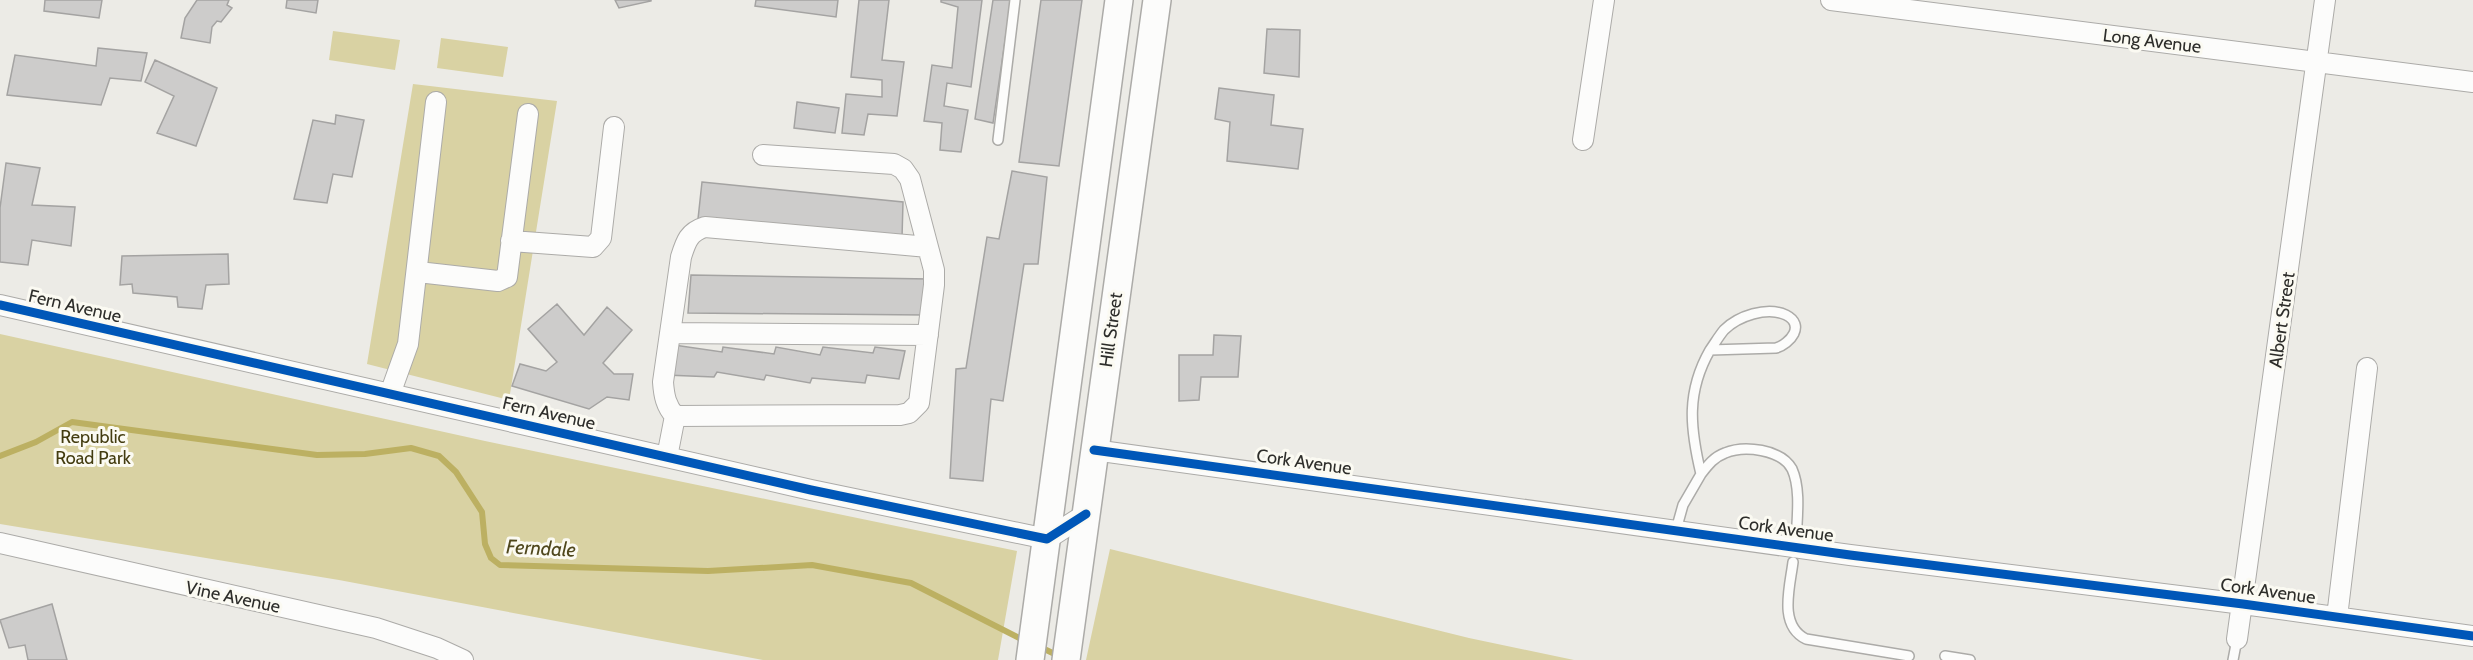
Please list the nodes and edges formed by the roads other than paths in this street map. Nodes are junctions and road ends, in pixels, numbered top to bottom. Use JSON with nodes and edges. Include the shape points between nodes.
{"nodes":[{"id":1,"x":1015,"y":0,"type":"edge"},
{"id":2,"x":1119,"y":0,"type":"edge"},
{"id":3,"x":1157,"y":0,"type":"edge"},
{"id":4,"x":1604,"y":0,"type":"edge"},
{"id":5,"x":1831,"y":0,"type":"edge"},
{"id":6,"x":2325,"y":0,"type":"edge"},
{"id":7,"x":2317,"y":62,"type":"junction"},
{"id":8,"x":2473,"y":82,"type":"edge"},
{"id":9,"x":436,"y":102,"type":"dead end"},
{"id":10,"x":528,"y":114,"type":"dead end"},
{"id":11,"x":614,"y":127,"type":"dead end"},
{"id":12,"x":998,"y":140,"type":"dead end"},
{"id":13,"x":1583,"y":140,"type":"dead end"},
{"id":14,"x":763,"y":155,"type":"dead end"},
{"id":15,"x":511,"y":241,"type":"junction"},
{"id":16,"x":928,"y":247,"type":"junction"},
{"id":17,"x":418,"y":272,"type":"junction"},
{"id":18,"x":0,"y":305,"type":"edge"},
{"id":19,"x":670,"y":333,"type":"junction"},
{"id":20,"x":928,"y":335,"type":"junction"},
{"id":21,"x":1710,"y":350,"type":"junction"},
{"id":22,"x":2367,"y":368,"type":"dead end"},
{"id":23,"x":390,"y":394,"type":"junction"},
{"id":24,"x":675,"y":416,"type":"junction"},
{"id":25,"x":1094,"y":450,"type":"junction"},
{"id":26,"x":667,"y":457,"type":"junction"},
{"id":27,"x":1701,"y":474,"type":"junction"},
{"id":28,"x":1086,"y":514,"type":"junction"},
{"id":29,"x":1676,"y":530,"type":"junction"},
{"id":30,"x":1047,"y":539,"type":"junction"},
{"id":31,"x":0,"y":543,"type":"edge"},
{"id":32,"x":1794,"y":554,"type":"junction"},
{"id":33,"x":2243,"y":604,"type":"junction"},
{"id":34,"x":2337,"y":617,"type":"junction"},
{"id":35,"x":2473,"y":636,"type":"edge"},
{"id":36,"x":2237,"y":639,"type":"joint"},
{"id":37,"x":1068,"y":650,"type":"edge"},
{"id":38,"x":1910,"y":656,"type":"dead end"},
{"id":39,"x":1945,"y":656,"type":"dead end"},
{"id":40,"x":463,"y":660,"type":"edge"},
{"id":41,"x":1030,"y":660,"type":"edge"},
{"id":42,"x":1970,"y":660,"type":"edge"},
{"id":43,"x":2233,"y":660,"type":"edge"}],
"edges":[{"from":1,"to":12,"type":"lane"},
{"from":2,"to":30,"type":"main road","name":"Hill Street"},
{"from":3,"to":25,"type":"main road","name":"Hill Street"},
{"from":4,"to":13,"type":"street"},
{"from":5,"to":7,"type":"street","name":"Long Avenue"},
{"from":6,"to":7,"type":"street","name":"Albert Street"},
{"from":7,"to":8,"type":"street","name":"Long Avenue"},
{"from":7,"to":33,"type":"street","name":"Albert Street"},
{"from":9,"to":17,"type":"street"},
{"from":10,"to":15,"type":"street"},
{"from":11,"to":15,"type":"street","via":[[598,244],[592,247]]},
{"from":14,"to":16,"type":"street","via":[[894,164],[903,169],[910,178]]},
{"from":15,"to":17,"type":"street","via":[[504,280]]},
{"from":16,"to":19,"type":"street","via":[[705,227],[694,230],[681,257]]},
{"from":16,"to":20,"type":"street","via":[[934,285]]},
{"from":17,"to":23,"type":"street","via":[[408,344]]},
{"from":18,"to":23,"type":"street","name":"Fern Avenue"},
{"from":19,"to":20,"type":"street"},
{"from":19,"to":24,"type":"street","via":[[663,382],[669,409]]},
{"from":20,"to":24,"type":"street","via":[[919,403],[909,413]]},
{"from":21,"to":21,"type":"lane","via":[[1736,321],[1755,314],[1786,315],[1796,329],[1794,338],[1776,348]]},
{"from":21,"to":27,"type":"lane","via":[[1693,394],[1692,423]]},
{"from":22,"to":34,"type":"street"},
{"from":23,"to":26,"type":"street","name":"Fern Avenue"},
{"from":24,"to":26,"type":"street"},
{"from":25,"to":28,"type":"main road","name":"Hill Street"},
{"from":25,"to":29,"type":"street","name":"Cork Avenue"},
{"from":26,"to":30,"type":"street","name":"Fern Avenue"},
{"from":27,"to":29,"type":"lane","via":[[1683,505]]},
{"from":27,"to":32,"type":"lane","via":[[1712,460],[1738,449],[1769,452],[1782,458],[1795,479]]},
{"from":28,"to":30,"type":"street"},
{"from":28,"to":37,"type":"main road","name":"Hill Street"},
{"from":29,"to":32,"type":"street","name":"Cork Avenue"},
{"from":30,"to":41,"type":"main road","name":"Hill Street"},
{"from":31,"to":40,"type":"street","name":"Vine Avenue","via":[[376,628]]},
{"from":32,"to":33,"type":"street","name":"Cork Avenue"},
{"from":32,"to":38,"type":"lane","via":[[1787,615],[1798,635]]},
{"from":33,"to":34,"type":"street","name":"Cork Avenue"},
{"from":33,"to":36,"type":"street","name":"Albert Street"},
{"from":34,"to":35,"type":"street","name":"Cork Avenue"},
{"from":36,"to":43,"type":"lane"},
{"from":39,"to":42,"type":"lane"}]}
